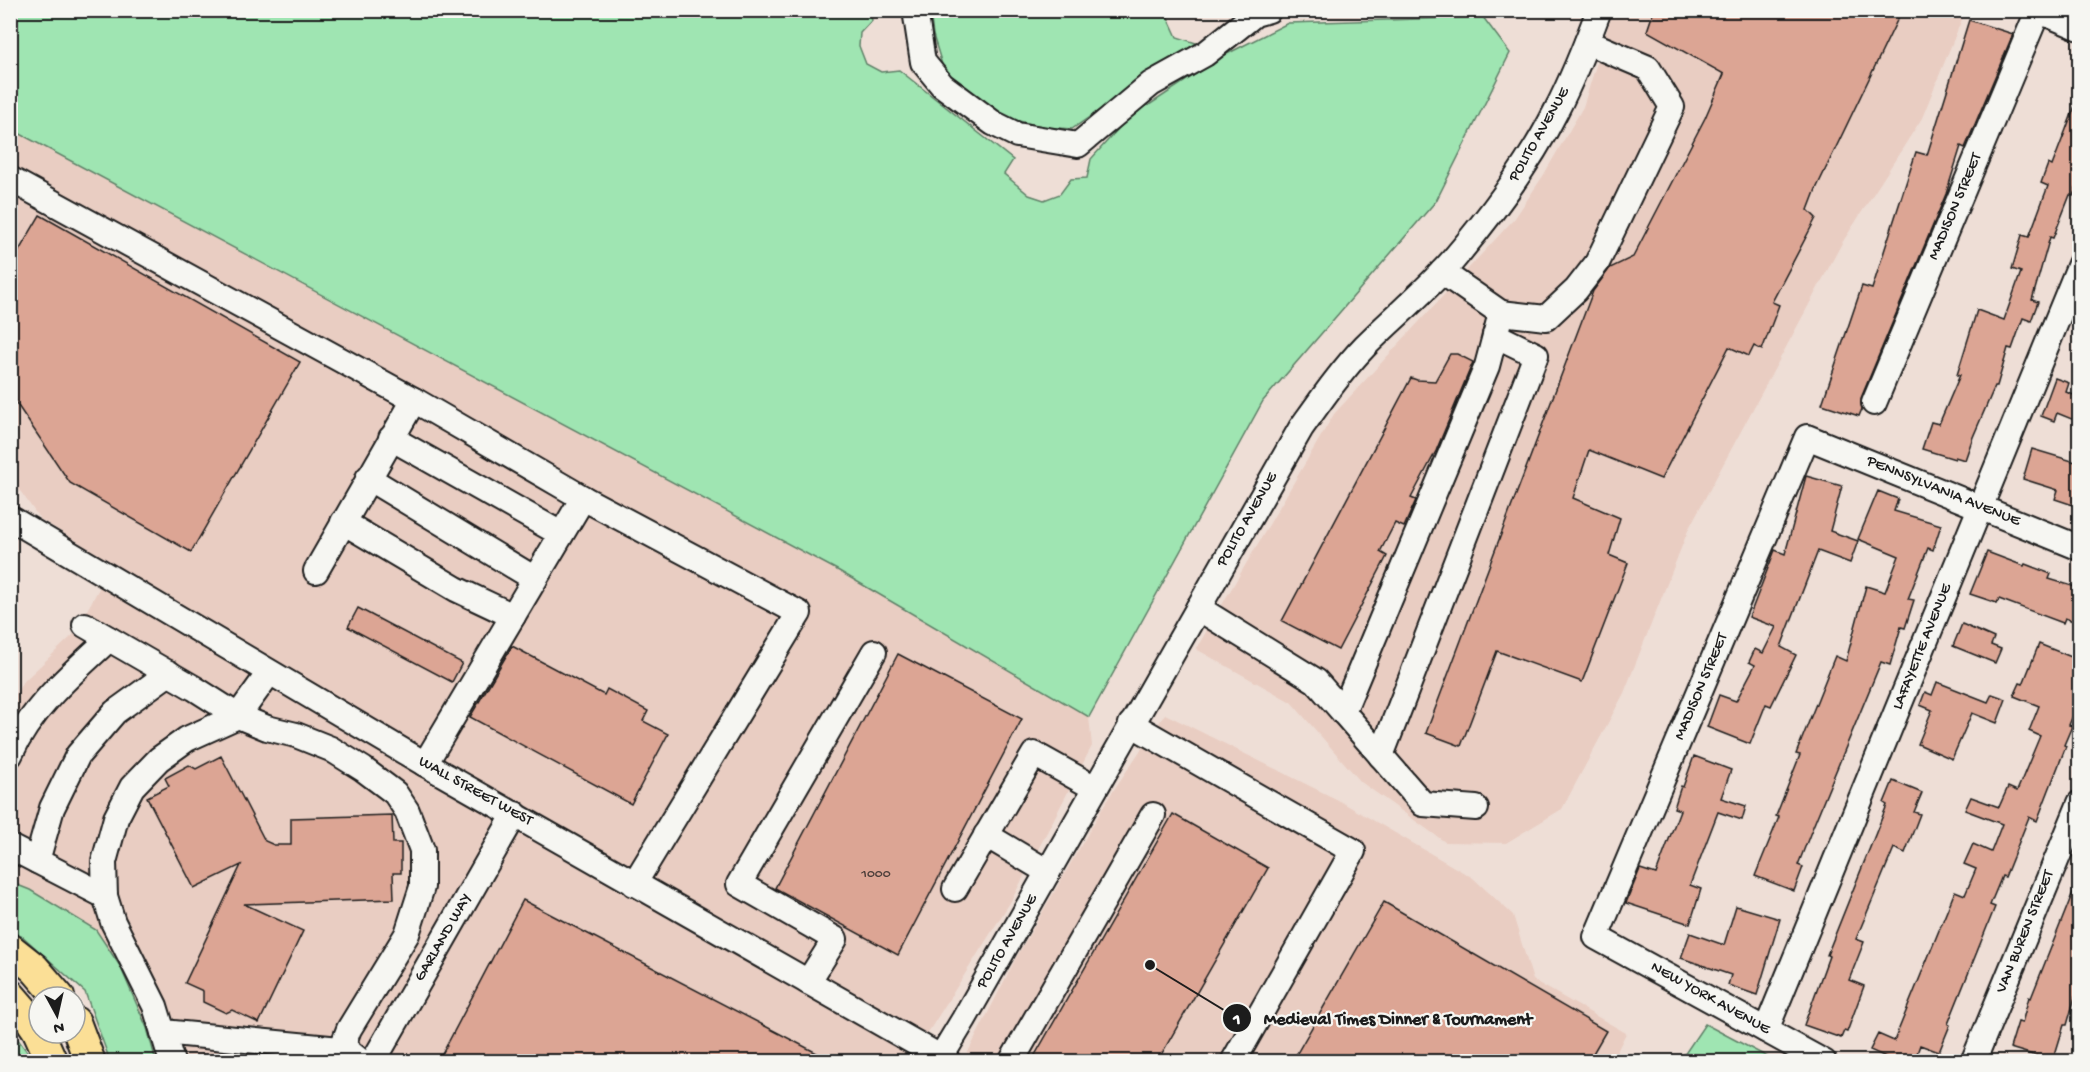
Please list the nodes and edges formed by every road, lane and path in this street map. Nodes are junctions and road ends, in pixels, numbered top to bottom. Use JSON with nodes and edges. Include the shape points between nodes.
{"nodes":[{"id":1,"x":915,"y":10,"type":"edge"},
{"id":2,"x":1269,"y":10,"type":"edge"},
{"id":3,"x":1599,"y":10,"type":"edge"},
{"id":4,"x":2037,"y":11,"type":"edge"},
{"id":5,"x":2079,"y":28,"type":"edge"},
{"id":6,"x":1587,"y":42,"type":"junction"},
{"id":7,"x":10,"y":179,"type":"edge"},
{"id":8,"x":2079,"y":264,"type":"edge"},
{"id":9,"x":1442,"y":272,"type":"junction"},
{"id":10,"x":1498,"y":324,"type":"junction"},
{"id":11,"x":414,"y":400,"type":"junction"},
{"id":12,"x":1874,"y":403,"type":"dead end"},
{"id":13,"x":1807,"y":437,"type":"joint"},
{"id":14,"x":391,"y":438,"type":"junction"},
{"id":15,"x":368,"y":478,"type":"junction"},
{"id":16,"x":583,"y":498,"type":"junction"},
{"id":17,"x":1981,"y":506,"type":"junction"},
{"id":18,"x":10,"y":518,"type":"edge"},
{"id":19,"x":343,"y":522,"type":"junction"},
{"id":20,"x":21,"y":534,"type":"edge"},
{"id":21,"x":561,"y":534,"type":"junction"},
{"id":22,"x":2079,"y":548,"type":"edge"},
{"id":23,"x":316,"y":571,"type":"dead end"},
{"id":24,"x":535,"y":579,"type":"junction"},
{"id":25,"x":1198,"y":608,"type":"junction"},
{"id":26,"x":513,"y":616,"type":"junction"},
{"id":27,"x":85,"y":625,"type":"dead end"},
{"id":28,"x":109,"y":639,"type":"junction"},
{"id":29,"x":874,"y":652,"type":"dead end"},
{"id":30,"x":169,"y":673,"type":"junction"},
{"id":31,"x":268,"y":673,"type":"junction"},
{"id":32,"x":1343,"y":712,"type":"junction"},
{"id":33,"x":238,"y":716,"type":"junction"},
{"id":34,"x":1131,"y":724,"type":"junction"},
{"id":35,"x":10,"y":755,"type":"edge"},
{"id":36,"x":1382,"y":756,"type":"junction"},
{"id":37,"x":425,"y":764,"type":"junction"},
{"id":38,"x":1095,"y":788,"type":"junction"},
{"id":39,"x":2079,"y":804,"type":"edge"},
{"id":40,"x":1476,"y":808,"type":"dead end"},
{"id":41,"x":515,"y":814,"type":"junction"},
{"id":42,"x":1153,"y":815,"type":"dead end"},
{"id":43,"x":986,"y":836,"type":"junction"},
{"id":44,"x":10,"y":847,"type":"edge"},
{"id":45,"x":37,"y":861,"type":"junction"},
{"id":46,"x":1048,"y":872,"type":"junction"},
{"id":47,"x":634,"y":884,"type":"junction"},
{"id":48,"x":955,"y":889,"type":"dead end"},
{"id":49,"x":105,"y":896,"type":"junction"},
{"id":50,"x":1596,"y":937,"type":"joint"},
{"id":51,"x":10,"y":949,"type":"edge"},
{"id":52,"x":808,"y":982,"type":"junction"},
{"id":53,"x":49,"y":985,"type":"edge"},
{"id":54,"x":10,"y":995,"type":"edge"},
{"id":55,"x":27,"y":1016,"type":"edge"},
{"id":56,"x":1766,"y":1030,"type":"junction"},
{"id":57,"x":163,"y":1032,"type":"junction"},
{"id":58,"x":44,"y":1045,"type":"edge"},
{"id":59,"x":84,"y":1045,"type":"edge"},
{"id":60,"x":338,"y":1051,"type":"edge"},
{"id":61,"x":942,"y":1060,"type":"edge"},
{"id":62,"x":52,"y":1062,"type":"edge"},
{"id":63,"x":90,"y":1062,"type":"edge"},
{"id":64,"x":172,"y":1062,"type":"edge"},
{"id":65,"x":362,"y":1062,"type":"edge"},
{"id":66,"x":373,"y":1062,"type":"edge"},
{"id":67,"x":1011,"y":1062,"type":"edge"},
{"id":68,"x":1233,"y":1062,"type":"edge"},
{"id":69,"x":1824,"y":1062,"type":"edge"},
{"id":70,"x":1973,"y":1062,"type":"edge"}],
"edges":[{"from":1,"to":2,"type":"street","via":[[923,62],[942,85],[993,123],[1017,135],[1078,145],[1151,84],[1205,54],[1255,14]]},
{"from":3,"to":6,"type":"street","name":"POLITO AVENUE"},
{"from":4,"to":5,"type":"street"},
{"from":4,"to":12,"type":"street","name":"MADISON STREET"},
{"from":6,"to":9,"type":"street","name":"POLITO AVENUE","via":[[1556,113],[1525,166],[1490,216]]},
{"from":6,"to":10,"type":"street","via":[[1648,68],[1672,107],[1597,263],[1576,290],[1546,318]]},
{"from":7,"to":11,"type":"street"},
{"from":8,"to":17,"type":"street","name":"LAFAYETTE AVENUE"},
{"from":9,"to":10,"type":"street"},
{"from":9,"to":25,"type":"street","name":"POLITO AVENUE","via":[[1333,383],[1301,429]]},
{"from":10,"to":32,"type":"street","via":[[1487,366]]},
{"from":10,"to":36,"type":"street","via":[[1536,356]]},
{"from":11,"to":14,"type":"street"},
{"from":11,"to":16,"type":"street"},
{"from":13,"to":17,"type":"street","name":"PENNSYLVANIA AVENUE"},
{"from":13,"to":50,"type":"street","name":"MADISON STREET"},
{"from":14,"to":15,"type":"street"},
{"from":14,"to":21,"type":"street"},
{"from":15,"to":19,"type":"street"},
{"from":15,"to":24,"type":"street"},
{"from":16,"to":21,"type":"street"},
{"from":16,"to":47,"type":"street","via":[[799,613]]},
{"from":17,"to":22,"type":"street","name":"PENNSYLVANIA AVENUE"},
{"from":17,"to":56,"type":"street","name":"LAFAYETTE AVENUE"},
{"from":18,"to":20,"type":"street","name":"WALL STREET WEST"},
{"from":19,"to":23,"type":"street"},
{"from":19,"to":26,"type":"street","via":[[456,589]]},
{"from":20,"to":31,"type":"street","name":"WALL STREET WEST"},
{"from":21,"to":24,"type":"street"},
{"from":24,"to":26,"type":"street"},
{"from":25,"to":32,"type":"street","via":[[1316,681]]},
{"from":25,"to":34,"type":"street","name":"POLITO AVENUE"},
{"from":26,"to":37,"type":"street"},
{"from":27,"to":28,"type":"street"},
{"from":28,"to":30,"type":"street"},
{"from":28,"to":35,"type":"street","via":[[37,711]]},
{"from":29,"to":52,"type":"street","via":[[739,884],[835,939]]},
{"from":30,"to":33,"type":"street"},
{"from":30,"to":45,"type":"street","via":[[115,712],[78,755],[52,808]]},
{"from":31,"to":33,"type":"street"},
{"from":31,"to":37,"type":"street","name":"WALL STREET WEST"},
{"from":32,"to":36,"type":"street"},
{"from":33,"to":49,"type":"street","via":[[187,739],[159,759],[132,787],[116,818],[104,862]]},
{"from":33,"to":60,"type":"street","via":[[331,749],[363,769],[395,794],[407,811],[422,850],[422,887],[407,934]]},
{"from":34,"to":38,"type":"street","name":"POLITO AVENUE"},
{"from":34,"to":68,"type":"street","via":[[1353,851]]},
{"from":36,"to":40,"type":"street","via":[[1423,804]]},
{"from":37,"to":41,"type":"street","name":"WALL STREET WEST"},
{"from":38,"to":43,"type":"street","via":[[1034,754]]},
{"from":38,"to":46,"type":"street","name":"POLITO AVENUE"},
{"from":39,"to":70,"type":"street","name":"VAN BUREN STREET"},
{"from":41,"to":47,"type":"street","name":"WALL STREET WEST"},
{"from":41,"to":66,"type":"street","name":"GARLAND WAY"},
{"from":42,"to":67,"type":"street"},
{"from":43,"to":46,"type":"street"},
{"from":43,"to":48,"type":"street"},
{"from":44,"to":45,"type":"street"},
{"from":45,"to":49,"type":"street"},
{"from":46,"to":61,"type":"street","name":"POLITO AVENUE"},
{"from":47,"to":52,"type":"street","name":"WALL STREET WEST"},
{"from":49,"to":57,"type":"street","via":[[113,921],[155,1005]]},
{"from":50,"to":56,"type":"street","name":"NEW YORK AVENUE"},
{"from":51,"to":53,"type":"main road"},
{"from":52,"to":61,"type":"street","name":"WALL STREET WEST"},
{"from":54,"to":55,"type":"main road"},
{"from":56,"to":69,"type":"street","name":"NEW YORK AVENUE"},
{"from":57,"to":60,"type":"street"},
{"from":57,"to":64,"type":"street"},
{"from":58,"to":62,"type":"main road"},
{"from":59,"to":63,"type":"main road"},
{"from":60,"to":65,"type":"street","via":[[347,1050]]}]}
